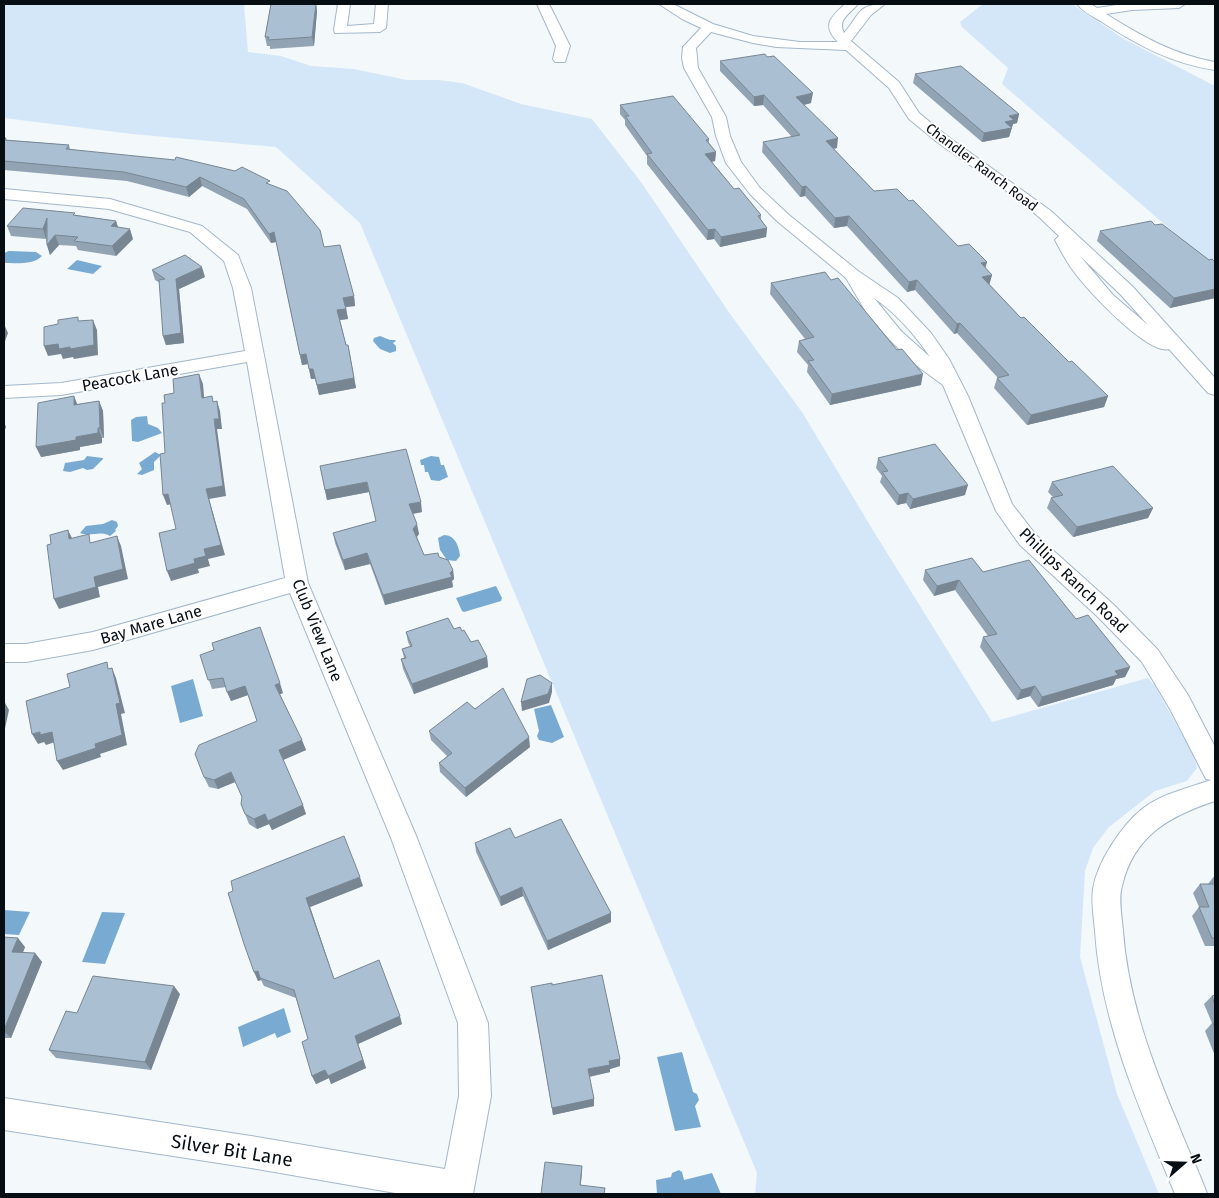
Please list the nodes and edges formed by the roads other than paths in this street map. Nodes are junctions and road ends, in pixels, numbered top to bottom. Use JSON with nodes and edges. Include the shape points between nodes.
{"nodes":[{"id":1,"x":344,"y":4,"type":"edge"},
{"id":2,"x":382,"y":4,"type":"edge"},
{"id":3,"x":543,"y":4,"type":"edge"},
{"id":4,"x":665,"y":4,"type":"edge"},
{"id":5,"x":852,"y":4,"type":"edge"},
{"id":6,"x":879,"y":4,"type":"edge"},
{"id":7,"x":1084,"y":4,"type":"edge"},
{"id":8,"x":1179,"y":4,"type":"edge"},
{"id":9,"x":1096,"y":12,"type":"junction"},
{"id":10,"x":708,"y":28,"type":"junction"},
{"id":11,"x":846,"y":43,"type":"junction"},
{"id":12,"x":560,"y":58,"type":"dead end"},
{"id":13,"x":1215,"y":66,"type":"edge"},
{"id":14,"x":4,"y":194,"type":"edge"},
{"id":15,"x":255,"y":355,"type":"junction"},
{"id":16,"x":1215,"y":388,"type":"edge"},
{"id":17,"x":4,"y":392,"type":"edge"},
{"id":18,"x":297,"y":583,"type":"junction"},
{"id":19,"x":4,"y":654,"type":"edge"},
{"id":20,"x":1215,"y":771,"type":"edge"},
{"id":21,"x":1215,"y":790,"type":"edge"},
{"id":22,"x":4,"y":1114,"type":"edge"},
{"id":23,"x":458,"y":1191,"type":"edge"},
{"id":24,"x":1191,"y":1194,"type":"edge"}],
"edges":[{"from":1,"to":2,"type":"street","via":[[340,30],[380,28]]},
{"from":3,"to":12,"type":"street","via":[[563,46]]},
{"from":4,"to":10,"type":"street"},
{"from":5,"to":11,"type":"street","via":[[836,19],[835,28]]},
{"from":6,"to":11,"type":"street","via":[[860,16]]},
{"from":7,"to":9,"type":"street"},
{"from":8,"to":9,"type":"street","via":[[1132,6]]},
{"from":9,"to":13,"type":"street","via":[[1171,54]]},
{"from":10,"to":11,"type":"street","via":[[786,46]]},
{"from":10,"to":20,"type":"street","name":"Phillips Ranch Road","via":[[690,47],[690,63],[719,117],[734,163],[756,192],[783,218],[852,275],[863,296],[909,350],[949,380],[1003,506],[1028,540],[1150,656],[1179,702]]},
{"from":11,"to":16,"type":"street","name":"Chandler Ranch Road","via":[[894,85],[914,116],[1030,201],[1059,228],[1071,257],[1114,305],[1145,333],[1183,355]]},
{"from":14,"to":15,"type":"street","name":"Club View Lane","via":[[110,204],[196,229],[232,259],[242,288]]},
{"from":15,"to":17,"type":"street","name":"Peacock Lane","via":[[61,389]]},
{"from":15,"to":18,"type":"street","name":"Club View Lane"},
{"from":18,"to":19,"type":"street","name":"Bay Mare Lane","via":[[93,641]]},
{"from":18,"to":23,"type":"street","name":"Club View Lane","via":[[404,838],[473,1023],[475,1096]]},
{"from":21,"to":24,"type":"street","via":[[1164,810],[1144,823],[1123,850],[1107,887],[1108,934],[1120,997],[1162,1126]]},
{"from":22,"to":23,"type":"street","name":"Silver Bit Lane","via":[[252,1152]]}]}
